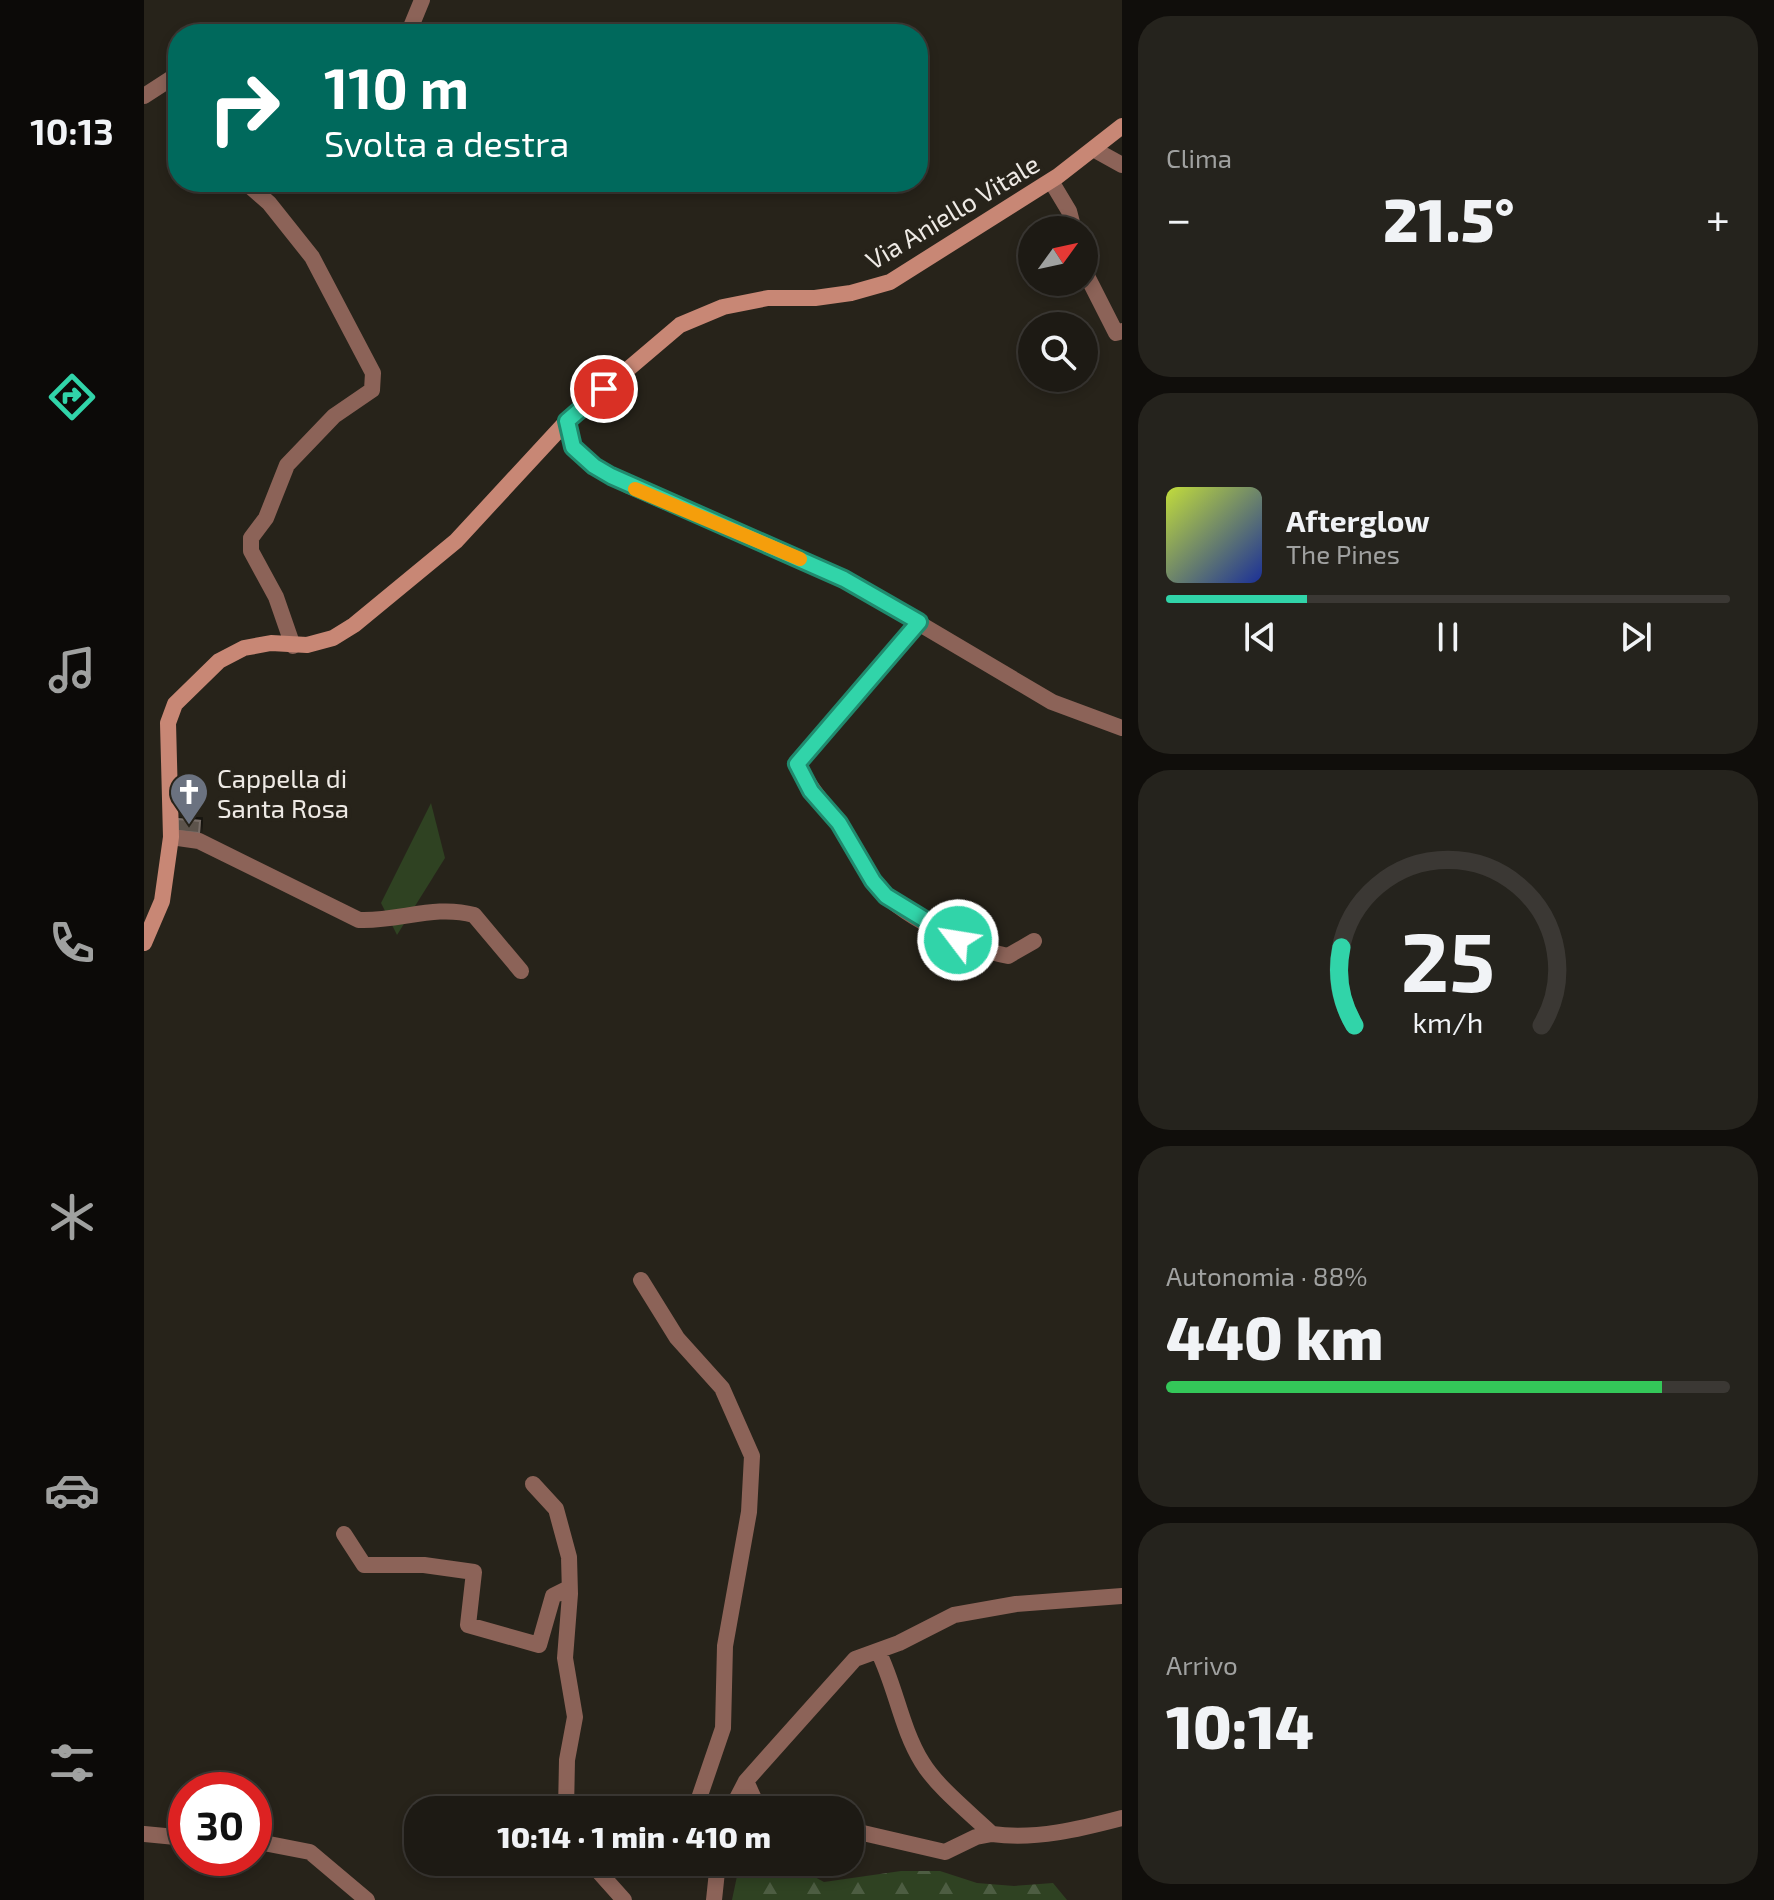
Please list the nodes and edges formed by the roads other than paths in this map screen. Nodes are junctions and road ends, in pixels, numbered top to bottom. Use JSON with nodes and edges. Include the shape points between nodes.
{"nodes":[{"id":1,"x":422,"y":0,"type":"edge"},
{"id":2,"x":412,"y":24,"type":"edge"},
{"id":3,"x":168,"y":80,"type":"edge"},
{"id":4,"x":144,"y":96,"type":"edge"},
{"id":5,"x":1122,"y":126,"type":"edge"},
{"id":6,"x":1095,"y":150,"type":"junction"},
{"id":7,"x":1122,"y":165,"type":"edge"},
{"id":8,"x":1051,"y":181,"type":"junction"},
{"id":9,"x":256,"y":192,"type":"edge"},
{"id":10,"x":1070,"y":216,"type":"edge"},
{"id":11,"x":1096,"y":296,"type":"edge"},
{"id":12,"x":1122,"y":331,"type":"edge"},
{"id":13,"x":567,"y":421,"type":"junction"},
{"id":14,"x":919,"y":622,"type":"junction"},
{"id":15,"x":293,"y":646,"type":"junction"},
{"id":16,"x":1122,"y":728,"type":"edge"},
{"id":17,"x":171,"y":837,"type":"junction"},
{"id":18,"x":1034,"y":941,"type":"dead end"},
{"id":19,"x":144,"y":943,"type":"edge"},
{"id":20,"x":521,"y":971,"type":"dead end"},
{"id":21,"x":641,"y":1280,"type":"dead end"},
{"id":22,"x":533,"y":1484,"type":"dead end"},
{"id":23,"x":344,"y":1534,"type":"dead end"},
{"id":24,"x":570,"y":1594,"type":"junction"},
{"id":25,"x":1122,"y":1596,"type":"edge"},
{"id":26,"x":878,"y":1651,"type":"junction"},
{"id":27,"x":746,"y":1781,"type":"junction"},
{"id":28,"x":566,"y":1796,"type":"edge"},
{"id":29,"x":700,"y":1796,"type":"edge"},
{"id":30,"x":738,"y":1796,"type":"edge"},
{"id":31,"x":753,"y":1796,"type":"edge"},
{"id":32,"x":1122,"y":1818,"type":"edge"},
{"id":33,"x":864,"y":1833,"type":"edge"},
{"id":34,"x":144,"y":1834,"type":"edge"},
{"id":35,"x":992,"y":1834,"type":"junction"},
{"id":36,"x":168,"y":1836,"type":"edge"},
{"id":37,"x":272,"y":1845,"type":"edge"},
{"id":38,"x":603,"y":1876,"type":"edge"},
{"id":39,"x":713,"y":1876,"type":"edge"},
{"id":40,"x":367,"y":1900,"type":"edge"},
{"id":41,"x":624,"y":1900,"type":"edge"},
{"id":42,"x":714,"y":1900,"type":"edge"}],
"edges":[{"from":1,"to":2,"type":"street"},
{"from":3,"to":4,"type":"street"},
{"from":5,"to":6,"type":"street","name":"Via Aniello Vitale"},
{"from":6,"to":7,"type":"street"},
{"from":6,"to":8,"type":"street","name":"Via Aniello Vitale"},
{"from":8,"to":10,"type":"street"},
{"from":8,"to":13,"type":"street","name":"Via Aniello Vitale","via":[[890,282],[815,298],[768,298],[701,314],[661,340]]},
{"from":9,"to":15,"type":"street","via":[[312,257],[373,373],[372,390],[334,416],[287,465],[266,518],[251,538],[251,551],[276,597]]},
{"from":11,"to":12,"type":"street","via":[[1116,333]]},
{"from":13,"to":14,"type":"street","via":[[573,447],[629,486],[844,579]]},
{"from":13,"to":15,"type":"street","name":"Via Aniello Vitale","via":[[456,541],[354,625],[333,638]]},
{"from":14,"to":16,"type":"street","via":[[1052,702]]},
{"from":14,"to":18,"type":"street","via":[[797,764],[886,896],[982,951],[1008,956]]},
{"from":15,"to":17,"type":"street","name":"Via Aniello Vitale","via":[[244,648],[219,661],[175,704],[168,723]]},
{"from":17,"to":19,"type":"street","name":"Via Aniello Vitale","via":[[162,901]]},
{"from":17,"to":20,"type":"street","via":[[199,841],[359,920],[437,910],[474,915]]},
{"from":21,"to":29,"type":"street","via":[[677,1338],[722,1388],[752,1456],[749,1512],[725,1646],[723,1728]]},
{"from":22,"to":24,"type":"street","via":[[556,1509],[569,1557]]},
{"from":23,"to":24,"type":"street","via":[[364,1565],[474,1572],[468,1625],[523,1641],[539,1645],[553,1596],[565,1590]]},
{"from":24,"to":28,"type":"street","via":[[565,1658],[575,1717]]},
{"from":25,"to":26,"type":"street","via":[[954,1615]]},
{"from":26,"to":27,"type":"street","via":[[855,1659]]},
{"from":26,"to":35,"type":"street","via":[[920,1760]]},
{"from":27,"to":30,"type":"street"},
{"from":27,"to":31,"type":"street"},
{"from":32,"to":35,"type":"street","via":[[1023,1837]]},
{"from":33,"to":35,"type":"street","via":[[945,1852]]},
{"from":34,"to":36,"type":"street"},
{"from":37,"to":40,"type":"street","via":[[310,1852]]},
{"from":38,"to":41,"type":"street"},
{"from":39,"to":42,"type":"street"}]}
